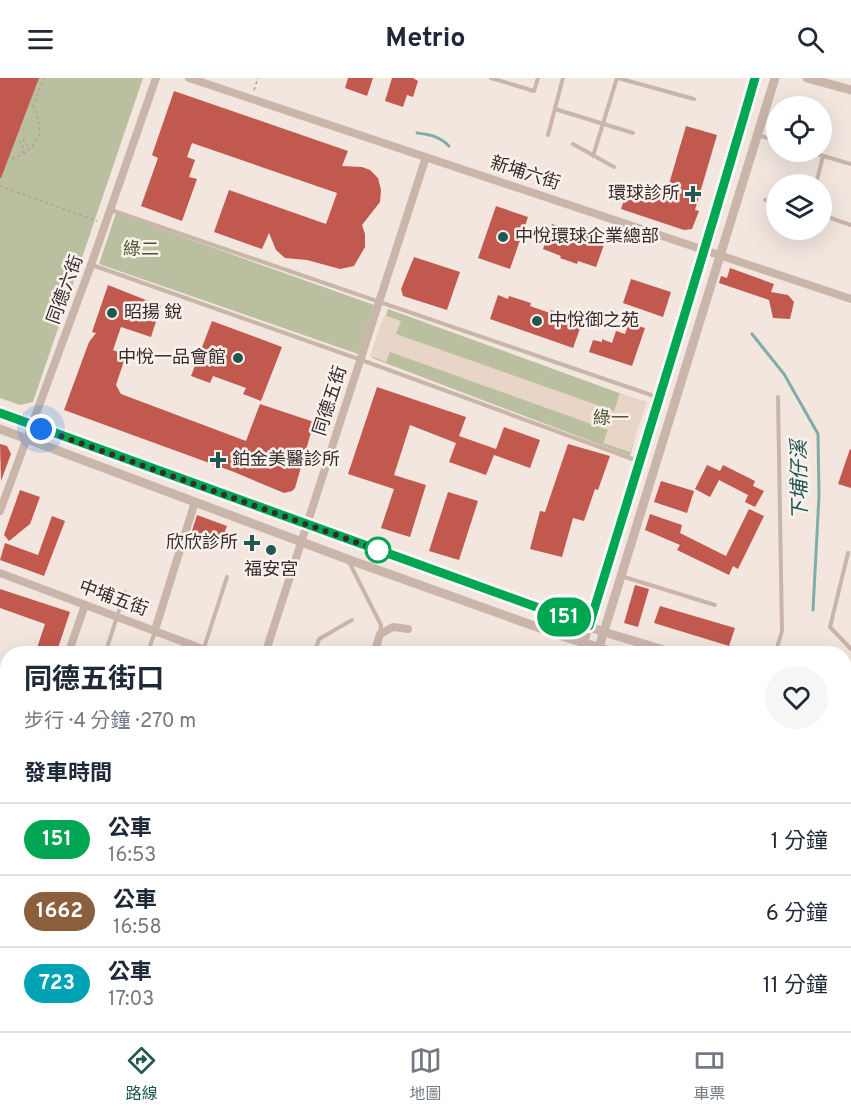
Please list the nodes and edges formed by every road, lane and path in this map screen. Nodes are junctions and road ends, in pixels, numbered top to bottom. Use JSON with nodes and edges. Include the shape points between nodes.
{"nodes":[{"id":1,"x":44,"y":78,"type":"edge"},
{"id":2,"x":156,"y":78,"type":"edge"},
{"id":3,"x":189,"y":78,"type":"edge"},
{"id":4,"x":258,"y":78,"type":"edge"},
{"id":5,"x":491,"y":78,"type":"edge"},
{"id":6,"x":538,"y":78,"type":"edge"},
{"id":7,"x":563,"y":78,"type":"edge"},
{"id":8,"x":618,"y":78,"type":"edge"},
{"id":9,"x":755,"y":78,"type":"edge"},
{"id":10,"x":775,"y":78,"type":"edge"},
{"id":11,"x":807,"y":78,"type":"edge"},
{"id":12,"x":254,"y":90,"type":"dead end"},
{"id":13,"x":851,"y":90,"type":"edge"},
{"id":14,"x":694,"y":99,"type":"dead end"},
{"id":15,"x":555,"y":109,"type":"junction"},
{"id":16,"x":604,"y":124,"type":"junction"},
{"id":17,"x":633,"y":133,"type":"dead end"},
{"id":18,"x":548,"y":135,"type":"dead end"},
{"id":19,"x":758,"y":135,"type":"junction"},
{"id":20,"x":766,"y":138,"type":"edge"},
{"id":21,"x":23,"y":139,"type":"dead end"},
{"id":22,"x":20,"y":141,"type":"dead end"},
{"id":23,"x":573,"y":144,"type":"dead end"},
{"id":24,"x":34,"y":145,"type":"junction"},
{"id":25,"x":21,"y":155,"type":"junction"},
{"id":26,"x":593,"y":156,"type":"junction"},
{"id":27,"x":426,"y":157,"type":"junction"},
{"id":28,"x":12,"y":159,"type":"dead end"},
{"id":29,"x":832,"y":159,"type":"edge"},
{"id":30,"x":851,"y":164,"type":"edge"},
{"id":31,"x":614,"y":167,"type":"dead end"},
{"id":32,"x":0,"y":186,"type":"edge"},
{"id":33,"x":110,"y":210,"type":"junction"},
{"id":34,"x":832,"y":218,"type":"edge"},
{"id":35,"x":97,"y":221,"type":"dead end"},
{"id":36,"x":851,"y":225,"type":"edge"},
{"id":37,"x":705,"y":250,"type":"junction"},
{"id":38,"x":720,"y":255,"type":"junction"},
{"id":39,"x":91,"y":265,"type":"junction"},
{"id":40,"x":851,"y":299,"type":"edge"},
{"id":41,"x":378,"y":303,"type":"junction"},
{"id":42,"x":360,"y":359,"type":"junction"},
{"id":43,"x":778,"y":397,"type":"dead end"},
{"id":44,"x":658,"y":398,"type":"junction"},
{"id":45,"x":0,"y":413,"type":"edge"},
{"id":46,"x":32,"y":425,"type":"junction"},
{"id":47,"x":0,"y":429,"type":"edge"},
{"id":48,"x":26,"y":439,"type":"junction"},
{"id":49,"x":639,"y":462,"type":"junction"},
{"id":50,"x":195,"y":502,"type":"junction"},
{"id":51,"x":0,"y":511,"type":"edge"},
{"id":52,"x":307,"y":524,"type":"junction"},
{"id":53,"x":301,"y":541,"type":"junction"},
{"id":54,"x":848,"y":553,"type":"dead end"},
{"id":55,"x":347,"y":559,"type":"junction"},
{"id":56,"x":0,"y":573,"type":"edge"},
{"id":57,"x":621,"y":576,"type":"junction"},
{"id":58,"x":227,"y":577,"type":"dead end"},
{"id":59,"x":125,"y":592,"type":"dead end"},
{"id":60,"x":85,"y":605,"type":"junction"},
{"id":61,"x":715,"y":605,"type":"dead end"},
{"id":62,"x":117,"y":618,"type":"junction"},
{"id":63,"x":352,"y":620,"type":"dead end"},
{"id":64,"x":589,"y":626,"type":"junction"},
{"id":65,"x":408,"y":629,"type":"dead end"},
{"id":66,"x":155,"y":630,"type":"junction"},
{"id":67,"x":604,"y":632,"type":"junction"},
{"id":68,"x":380,"y":634,"type":"junction"},
{"id":69,"x":584,"y":643,"type":"junction"},
{"id":70,"x":71,"y":646,"type":"edge"},
{"id":71,"x":108,"y":646,"type":"edge"},
{"id":72,"x":150,"y":646,"type":"edge"},
{"id":73,"x":190,"y":646,"type":"edge"},
{"id":74,"x":205,"y":646,"type":"edge"},
{"id":75,"x":267,"y":646,"type":"edge"},
{"id":76,"x":317,"y":646,"type":"edge"},
{"id":77,"x":376,"y":646,"type":"edge"},
{"id":78,"x":583,"y":646,"type":"edge"},
{"id":79,"x":589,"y":646,"type":"edge"},
{"id":80,"x":600,"y":646,"type":"edge"},
{"id":81,"x":650,"y":646,"type":"edge"},
{"id":82,"x":777,"y":646,"type":"edge"},
{"id":83,"x":848,"y":646,"type":"edge"}],
"edges":[{"from":1,"to":24,"type":"path","via":[[33,106],[40,129]]},
{"from":2,"to":33,"type":"street","name":"同德六街"},
{"from":3,"to":27,"type":"street","name":"新埔六街"},
{"from":4,"to":12,"type":"path"},
{"from":5,"to":6,"type":"lane","via":[[534,90]]},
{"from":7,"to":15,"type":"lane"},
{"from":8,"to":14,"type":"lane"},
{"from":8,"to":16,"type":"lane"},
{"from":9,"to":37,"type":"street"},
{"from":10,"to":19,"type":"street"},
{"from":11,"to":13,"type":"street"},
{"from":15,"to":16,"type":"lane"},
{"from":15,"to":18,"type":"lane"},
{"from":16,"to":17,"type":"lane"},
{"from":16,"to":26,"type":"lane"},
{"from":19,"to":20,"type":"lane"},
{"from":19,"to":38,"type":"street"},
{"from":21,"to":24,"type":"path","via":[[28,146]]},
{"from":22,"to":25,"type":"path","via":[[24,147]]},
{"from":23,"to":26,"type":"lane"},
{"from":24,"to":25,"type":"path"},
{"from":25,"to":28,"type":"path"},
{"from":26,"to":31,"type":"lane"},
{"from":27,"to":37,"type":"street","name":"新埔六街"},
{"from":27,"to":41,"type":"street","name":"同德五街"},
{"from":29,"to":30,"type":"lane"},
{"from":32,"to":35,"type":"path"},
{"from":33,"to":39,"type":"street","name":"同德六街"},
{"from":33,"to":41,"type":"lane"},
{"from":34,"to":36,"type":"lane"},
{"from":37,"to":38,"type":"street","name":"新埔六街"},
{"from":37,"to":44,"type":"street"},
{"from":38,"to":40,"type":"street","name":"新埔六街"},
{"from":38,"to":57,"type":"street"},
{"from":39,"to":42,"type":"lane"},
{"from":39,"to":46,"type":"street","name":"同德六街"},
{"from":41,"to":42,"type":"street","name":"同德五街"},
{"from":41,"to":44,"type":"lane"},
{"from":42,"to":49,"type":"lane"},
{"from":42,"to":52,"type":"street","name":"同德五街"},
{"from":43,"to":82,"type":"lane","via":[[782,631]]},
{"from":44,"to":49,"type":"street"},
{"from":45,"to":46,"type":"street"},
{"from":46,"to":48,"type":"street","name":"同德六街"},
{"from":46,"to":52,"type":"street"},
{"from":47,"to":48,"type":"street"},
{"from":48,"to":50,"type":"street"},
{"from":48,"to":51,"type":"street","name":"同德六街"},
{"from":49,"to":64,"type":"street"},
{"from":50,"to":53,"type":"street"},
{"from":50,"to":66,"type":"street"},
{"from":52,"to":53,"type":"street","name":"同德五街"},
{"from":52,"to":64,"type":"street"},
{"from":53,"to":55,"type":"street"},
{"from":53,"to":75,"type":"street","name":"同德五街"},
{"from":54,"to":83,"type":"lane","via":[[830,627]]},
{"from":55,"to":68,"type":"lane","via":[[381,625]]},
{"from":55,"to":69,"type":"street"},
{"from":56,"to":60,"type":"street","name":"中埔五街"},
{"from":57,"to":61,"type":"lane"},
{"from":57,"to":67,"type":"street"},
{"from":58,"to":74,"type":"lane"},
{"from":59,"to":62,"type":"lane"},
{"from":60,"to":62,"type":"street","name":"中埔五街"},
{"from":60,"to":70,"type":"street"},
{"from":62,"to":66,"type":"street","name":"中埔五街"},
{"from":62,"to":71,"type":"lane"},
{"from":63,"to":76,"type":"lane","via":[[319,639]]},
{"from":64,"to":67,"type":"street"},
{"from":64,"to":69,"type":"street"},
{"from":65,"to":68,"type":"street","via":[[393,627]]},
{"from":66,"to":72,"type":"lane"},
{"from":66,"to":73,"type":"street","name":"中埔五街"},
{"from":67,"to":80,"type":"street"},
{"from":67,"to":81,"type":"street"},
{"from":68,"to":77,"type":"street"},
{"from":69,"to":78,"type":"street"},
{"from":69,"to":79,"type":"street"}]}
